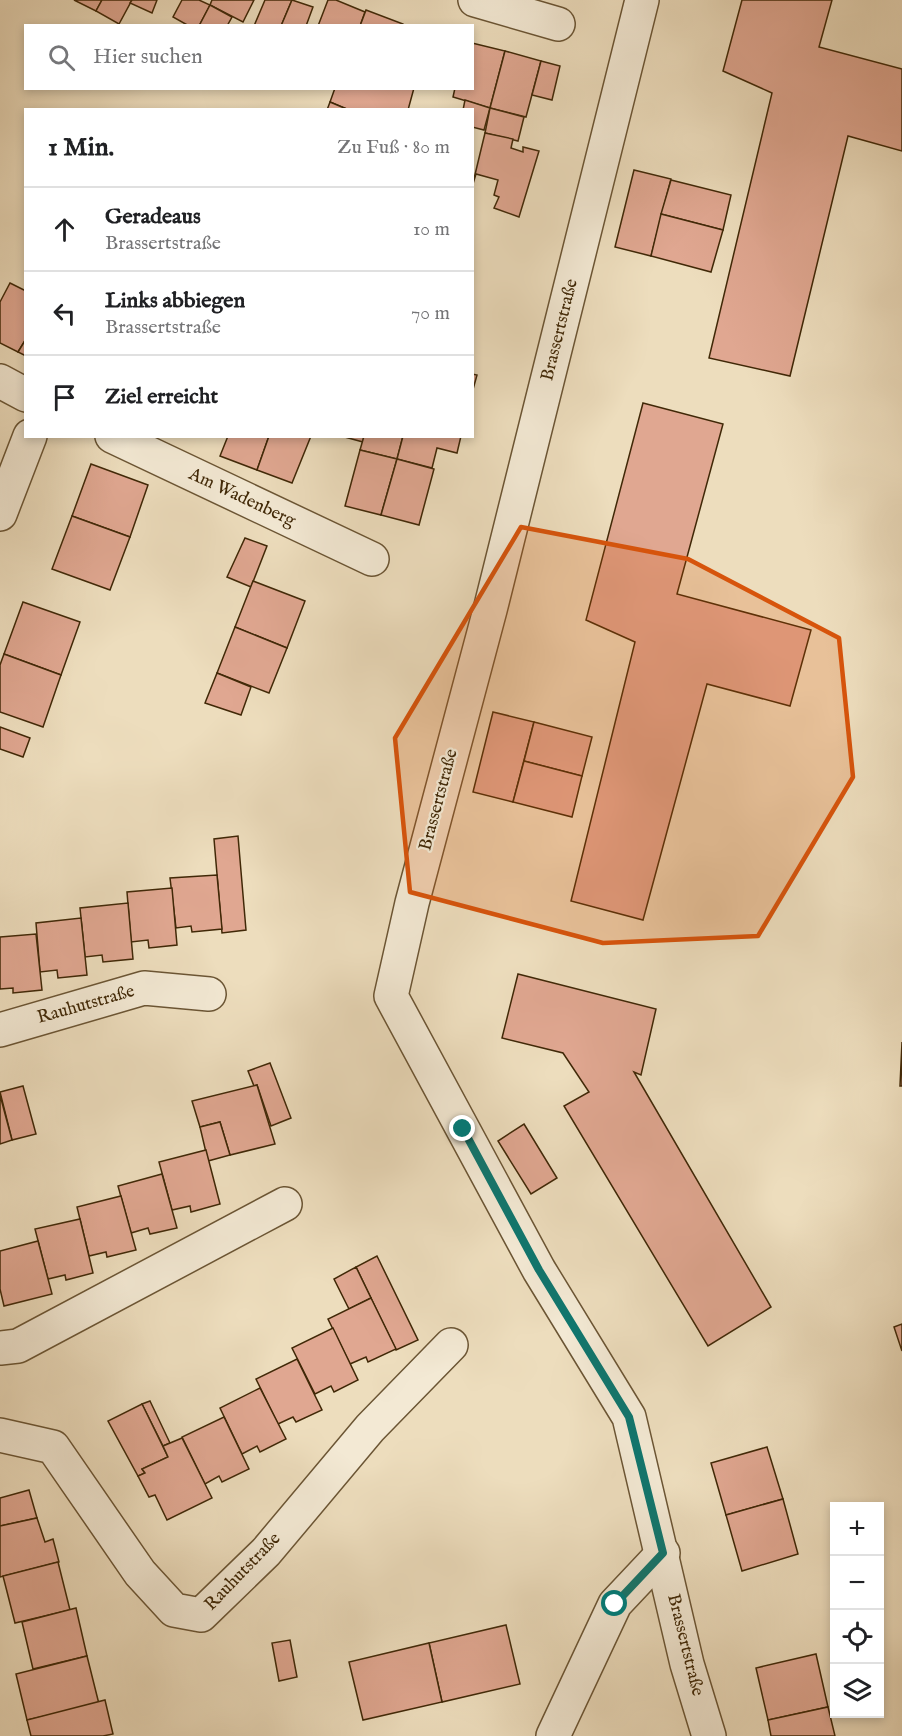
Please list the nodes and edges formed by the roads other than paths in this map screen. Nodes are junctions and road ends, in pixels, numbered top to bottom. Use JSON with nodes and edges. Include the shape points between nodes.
{"nodes":[{"id":1,"x":475,"y":0,"type":"edge"},
{"id":2,"x":642,"y":0,"type":"edge"},
{"id":3,"x":558,"y":24,"type":"dead end"},
{"id":4,"x":0,"y":381,"type":"edge"},
{"id":5,"x":24,"y":394,"type":"edge"},
{"id":6,"x":29,"y":438,"type":"edge"},
{"id":7,"x":116,"y":438,"type":"edge"},
{"id":8,"x":0,"y":514,"type":"edge"},
{"id":9,"x":372,"y":559,"type":"dead end"},
{"id":10,"x":209,"y":994,"type":"dead end"},
{"id":11,"x":0,"y":1030,"type":"edge"},
{"id":12,"x":285,"y":1203,"type":"dead end"},
{"id":13,"x":451,"y":1345,"type":"dead end"},
{"id":14,"x":0,"y":1348,"type":"edge"},
{"id":15,"x":0,"y":1435,"type":"edge"},
{"id":16,"x":663,"y":1553,"type":"junction"},
{"id":17,"x":553,"y":1736,"type":"edge"},
{"id":18,"x":709,"y":1736,"type":"edge"}],
"edges":[{"from":1,"to":3,"type":"street"},
{"from":2,"to":16,"type":"street","name":"Brassertstraße","via":[[391,996],[539,1270],[629,1417]]},
{"from":4,"to":5,"type":"street"},
{"from":6,"to":8,"type":"street"},
{"from":7,"to":9,"type":"street","name":"Am Wadenberg"},
{"from":10,"to":11,"type":"street","name":"Rauhutstraße","via":[[144,988]]},
{"from":12,"to":14,"type":"street","via":[[18,1346]]},
{"from":13,"to":15,"type":"street","name":"Rauhutstraße","via":[[370,1428],[266,1552],[201,1615],[174,1610],[140,1573],[53,1447]]},
{"from":16,"to":17,"type":"street","via":[[615,1604]]},
{"from":16,"to":18,"type":"street","name":"Brassertstraße","via":[[687,1664]]}]}
